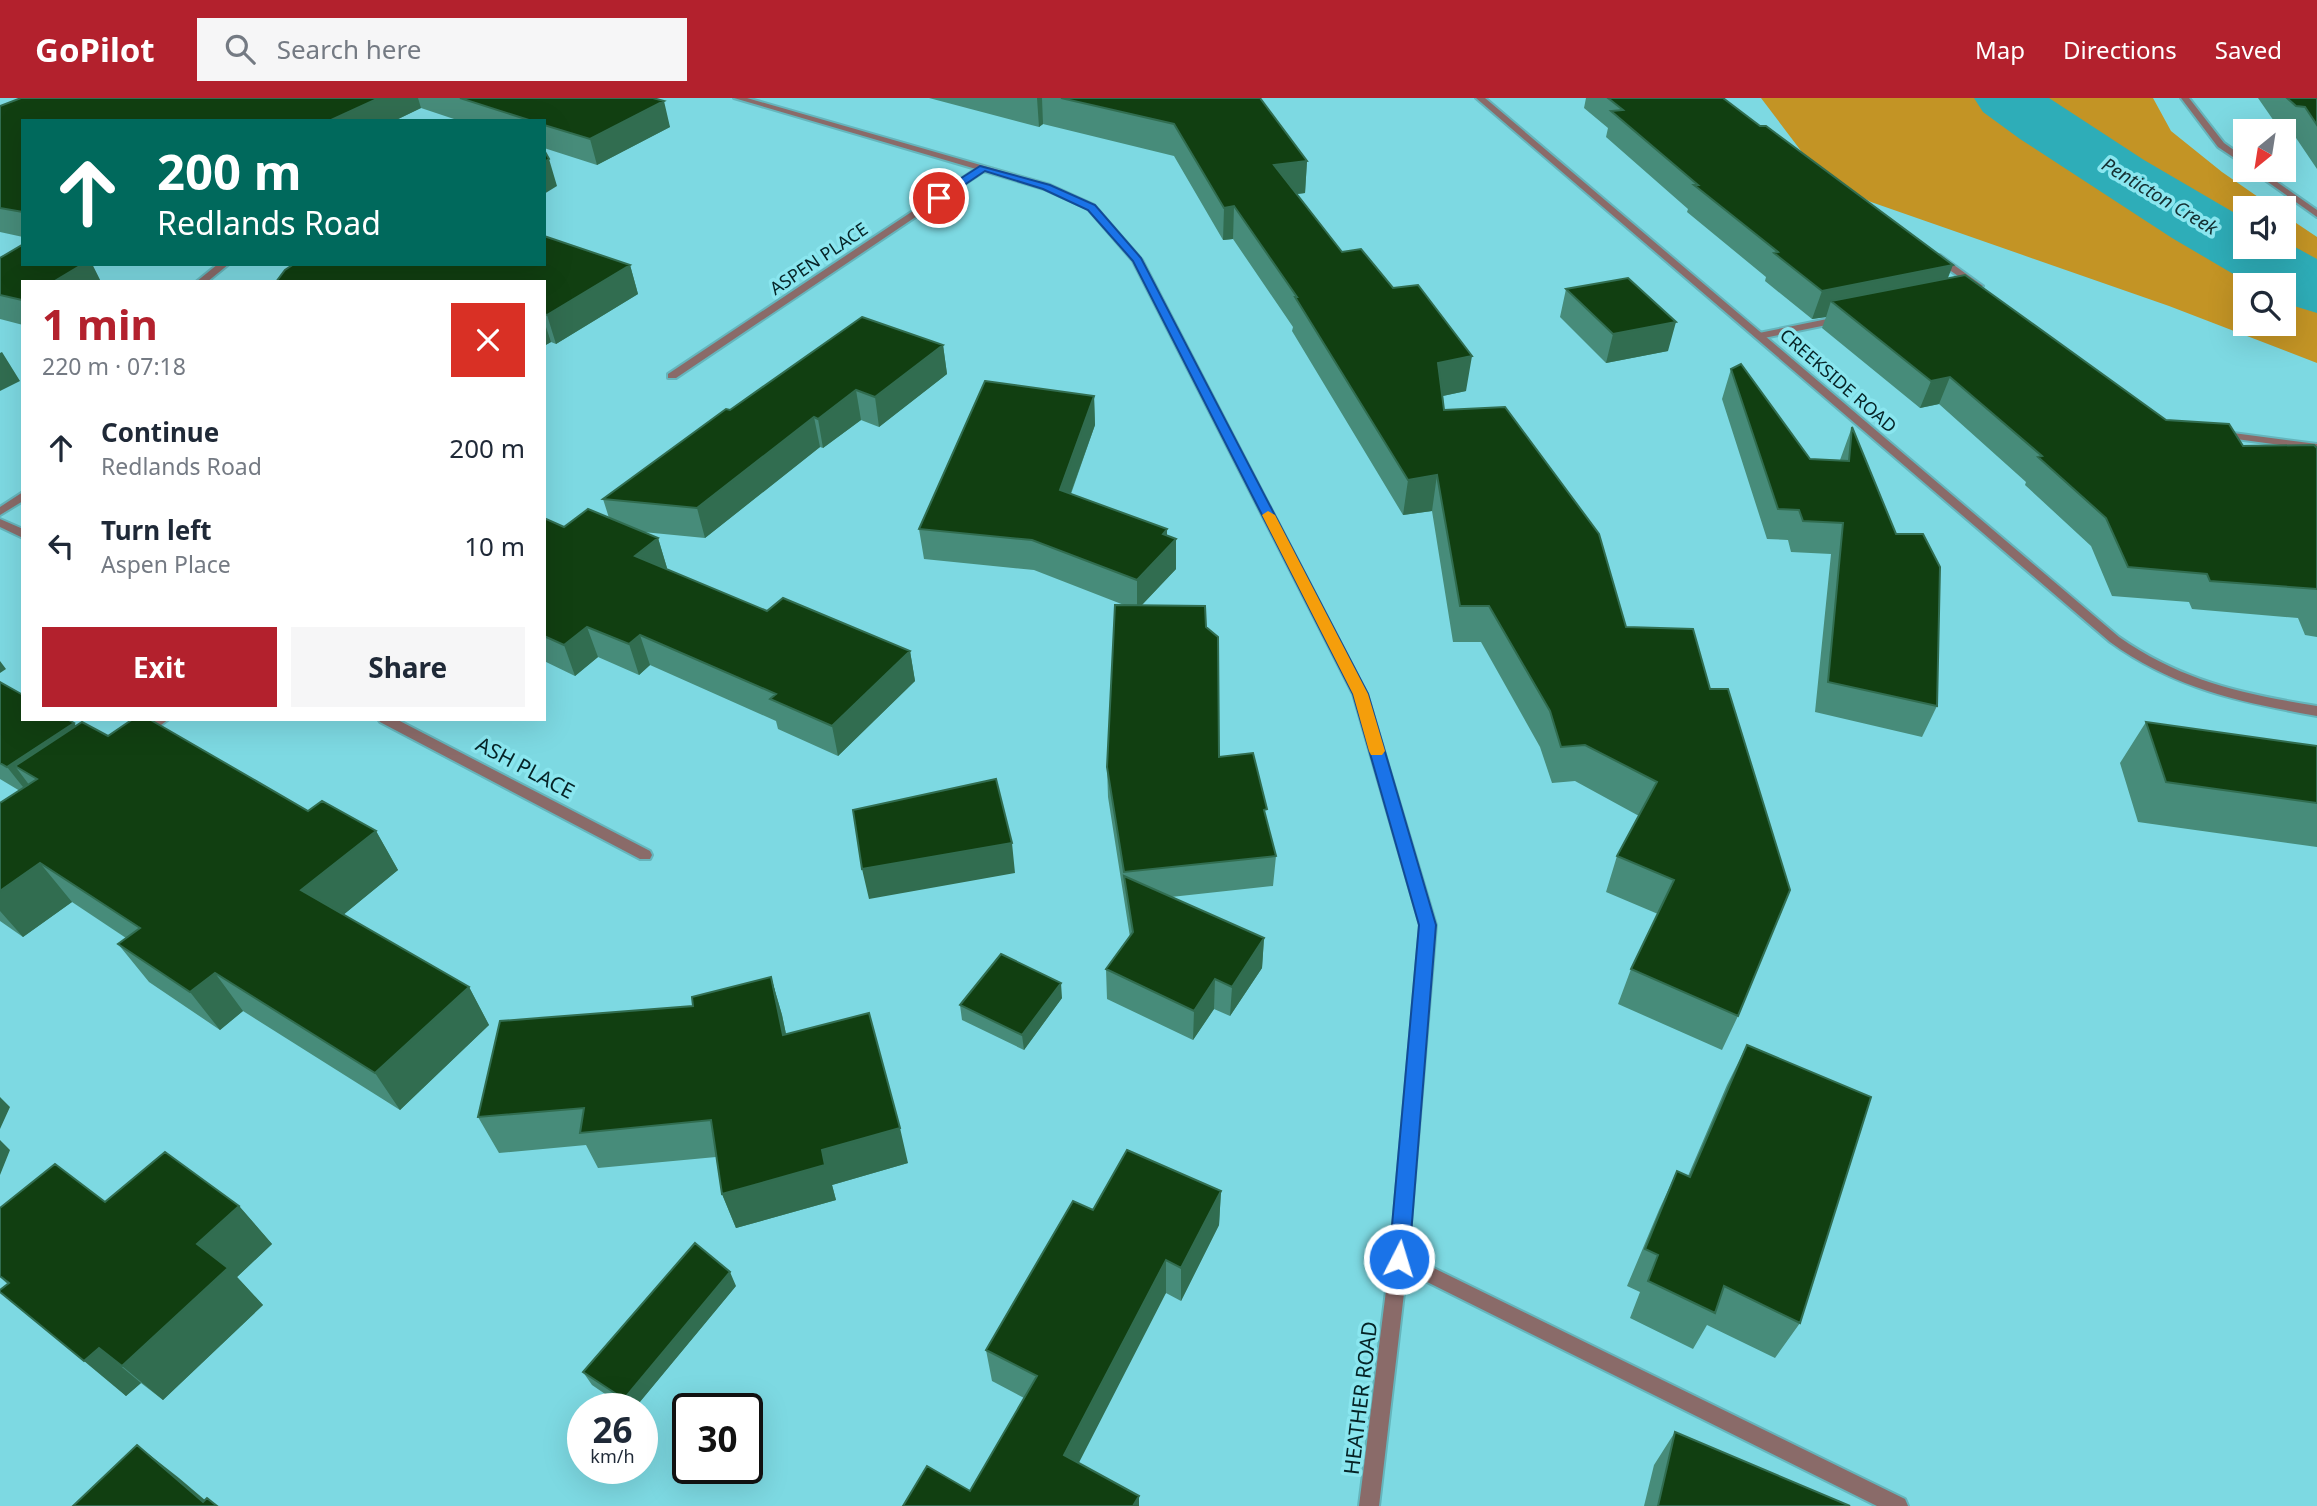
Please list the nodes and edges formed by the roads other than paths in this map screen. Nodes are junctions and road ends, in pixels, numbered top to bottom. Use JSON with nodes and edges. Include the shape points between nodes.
{"nodes":[{"id":1,"x":737,"y":98,"type":"edge"},
{"id":2,"x":1480,"y":98,"type":"edge"},
{"id":3,"x":2185,"y":98,"type":"edge"},
{"id":4,"x":2233,"y":154,"type":"edge"},
{"id":5,"x":983,"y":168,"type":"junction"},
{"id":6,"x":2272,"y":182,"type":"edge"},
{"id":7,"x":2317,"y":214,"type":"edge"},
{"id":8,"x":1929,"y":252,"type":"edge"},
{"id":9,"x":221,"y":266,"type":"edge"},
{"id":10,"x":204,"y":280,"type":"edge"},
{"id":11,"x":1971,"y":293,"type":"edge"},
{"id":12,"x":1852,"y":317,"type":"edge"},
{"id":13,"x":1759,"y":336,"type":"junction"},
{"id":14,"x":672,"y":376,"type":"dead end"},
{"id":15,"x":2202,"y":432,"type":"edge"},
{"id":16,"x":2317,"y":447,"type":"edge"},
{"id":17,"x":21,"y":496,"type":"edge"},
{"id":18,"x":0,"y":512,"type":"edge"},
{"id":19,"x":0,"y":523,"type":"edge"},
{"id":20,"x":21,"y":533,"type":"edge"},
{"id":21,"x":2317,"y":711,"type":"edge"},
{"id":22,"x":159,"y":721,"type":"edge"},
{"id":23,"x":390,"y":721,"type":"edge"},
{"id":24,"x":127,"y":743,"type":"edge"},
{"id":25,"x":645,"y":855,"type":"dead end"},
{"id":26,"x":1399,"y":1259,"type":"junction"},
{"id":27,"x":1369,"y":1506,"type":"edge"},
{"id":28,"x":1898,"y":1506,"type":"edge"}],
"edges":[{"from":1,"to":5,"type":"street","name":"HEATHER ROAD"},
{"from":2,"to":13,"type":"street","name":"CREEKSIDE ROAD"},
{"from":3,"to":4,"type":"street","via":[[2221,145]]},
{"from":5,"to":14,"type":"street","name":"ASPEN PLACE"},
{"from":5,"to":26,"type":"street","name":"HEATHER ROAD","via":[[1047,187],[1091,208],[1137,260],[1360,694],[1428,925]]},
{"from":6,"to":7,"type":"street"},
{"from":8,"to":11,"type":"street","via":[[1984,290]]},
{"from":9,"to":10,"type":"street"},
{"from":12,"to":13,"type":"street"},
{"from":13,"to":21,"type":"street","name":"CREEKSIDE ROAD","via":[[2134,654],[2180,678],[2236,697]]},
{"from":15,"to":16,"type":"street"},
{"from":17,"to":18,"type":"street"},
{"from":19,"to":20,"type":"street"},
{"from":22,"to":24,"type":"street"},
{"from":23,"to":25,"type":"street","name":"ASH PLACE"},
{"from":26,"to":27,"type":"street","name":"HEATHER ROAD"},
{"from":26,"to":28,"type":"street"}]}
